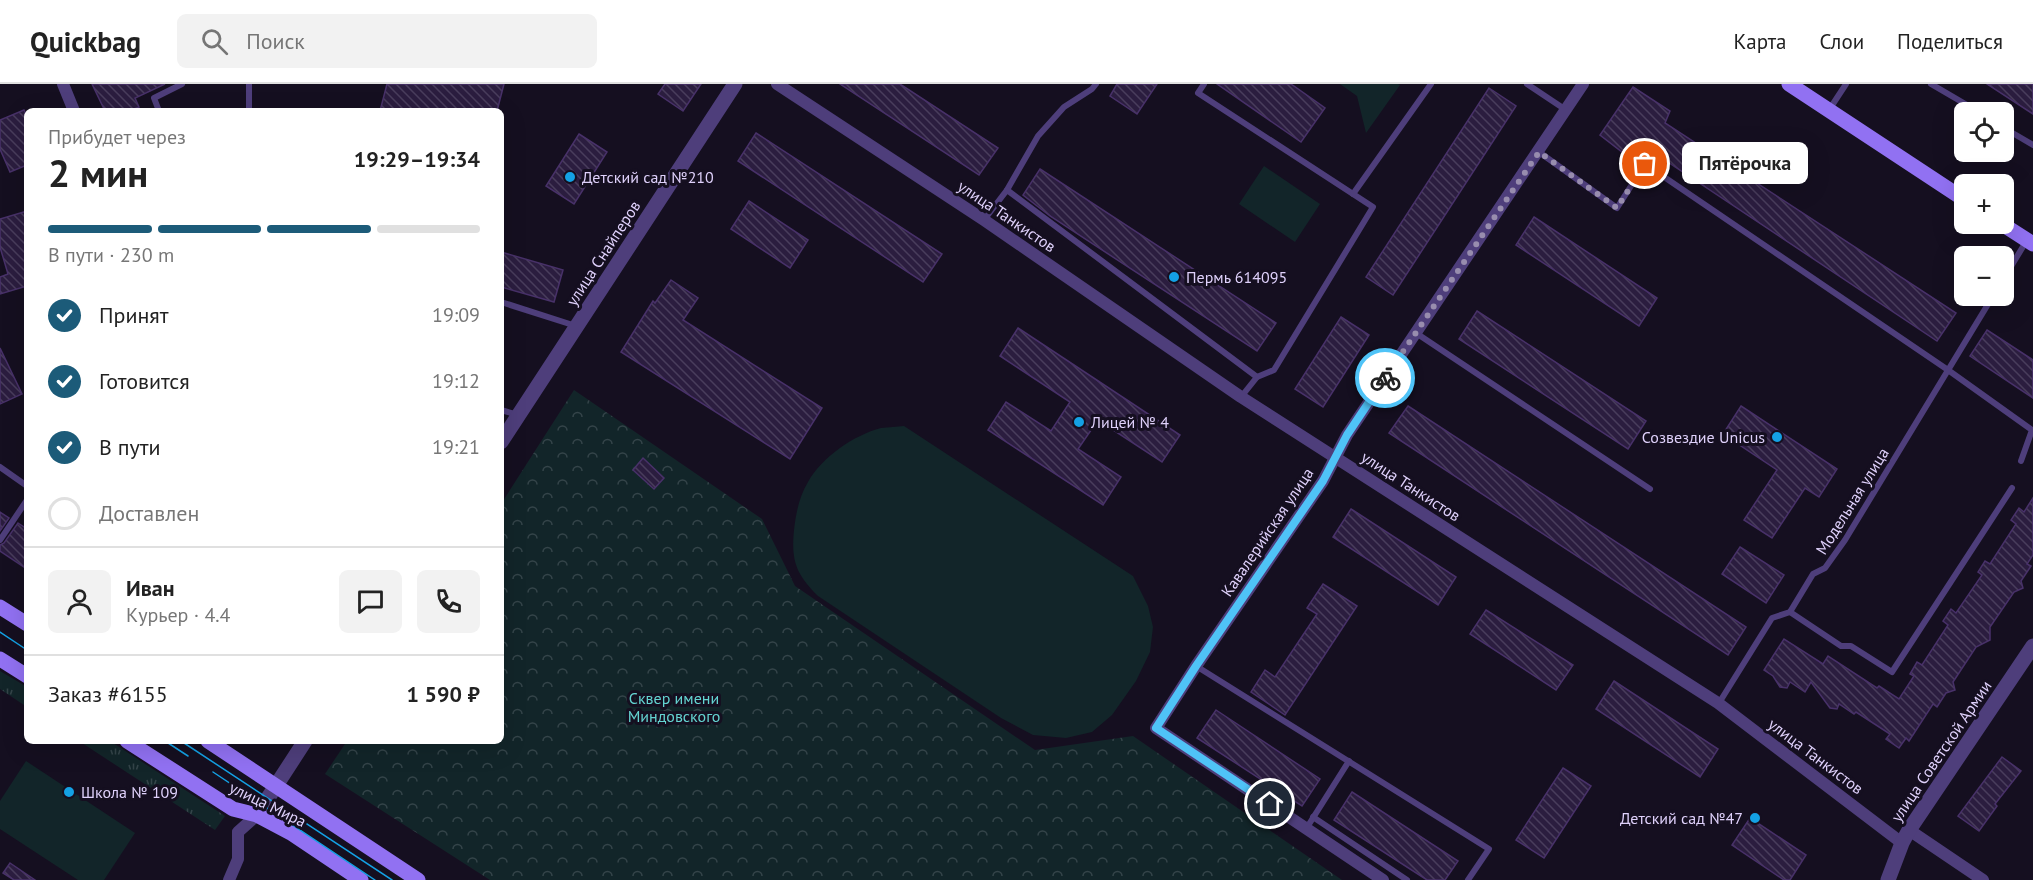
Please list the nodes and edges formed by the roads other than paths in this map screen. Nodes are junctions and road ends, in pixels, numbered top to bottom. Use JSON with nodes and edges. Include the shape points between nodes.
{"nodes":[{"id":1,"x":63,"y":84,"type":"edge"},
{"id":2,"x":182,"y":84,"type":"edge"},
{"id":3,"x":249,"y":84,"type":"edge"},
{"id":4,"x":735,"y":84,"type":"edge"},
{"id":5,"x":777,"y":84,"type":"edge"},
{"id":6,"x":1095,"y":84,"type":"edge"},
{"id":7,"x":1204,"y":84,"type":"edge"},
{"id":8,"x":1431,"y":84,"type":"edge"},
{"id":9,"x":1527,"y":84,"type":"edge"},
{"id":10,"x":1583,"y":84,"type":"edge"},
{"id":11,"x":1789,"y":84,"type":"edge"},
{"id":12,"x":1846,"y":84,"type":"edge"},
{"id":13,"x":1931,"y":84,"type":"edge"},
{"id":14,"x":1962,"y":102,"type":"edge"},
{"id":15,"x":73,"y":108,"type":"edge"},
{"id":16,"x":158,"y":108,"type":"edge"},
{"id":17,"x":249,"y":108,"type":"edge"},
{"id":18,"x":1566,"y":110,"type":"junction"},
{"id":19,"x":1829,"y":110,"type":"junction"},
{"id":20,"x":2014,"y":134,"type":"edge"},
{"id":21,"x":2033,"y":145,"type":"edge"},
{"id":22,"x":1539,"y":152,"type":"junction"},
{"id":23,"x":1007,"y":190,"type":"junction"},
{"id":24,"x":1954,"y":193,"type":"edge"},
{"id":25,"x":1353,"y":194,"type":"junction"},
{"id":26,"x":984,"y":220,"type":"junction"},
{"id":27,"x":2014,"y":232,"type":"edge"},
{"id":28,"x":2030,"y":242,"type":"edge"},
{"id":29,"x":2014,"y":264,"type":"edge"},
{"id":30,"x":504,"y":303,"type":"edge"},
{"id":31,"x":1987,"y":306,"type":"edge"},
{"id":32,"x":577,"y":326,"type":"junction"},
{"id":33,"x":1416,"y":333,"type":"junction"},
{"id":34,"x":1948,"y":370,"type":"junction"},
{"id":35,"x":1257,"y":376,"type":"junction"},
{"id":36,"x":1241,"y":397,"type":"junction"},
{"id":37,"x":504,"y":411,"type":"edge"},
{"id":38,"x":518,"y":415,"type":"junction"},
{"id":39,"x":504,"y":437,"type":"edge"},
{"id":40,"x":1334,"y":457,"type":"junction"},
{"id":41,"x":2021,"y":461,"type":"dead end"},
{"id":42,"x":0,"y":468,"type":"edge"},
{"id":43,"x":24,"y":484,"type":"edge"},
{"id":44,"x":2012,"y":488,"type":"dead end"},
{"id":45,"x":1650,"y":489,"type":"dead end"},
{"id":46,"x":24,"y":506,"type":"edge"},
{"id":47,"x":0,"y":540,"type":"edge"},
{"id":48,"x":0,"y":607,"type":"edge"},
{"id":49,"x":1790,"y":612,"type":"junction"},
{"id":50,"x":24,"y":622,"type":"edge"},
{"id":51,"x":2033,"y":646,"type":"edge"},
{"id":52,"x":0,"y":660,"type":"edge"},
{"id":53,"x":1196,"y":666,"type":"junction"},
{"id":54,"x":24,"y":674,"type":"edge"},
{"id":55,"x":1718,"y":703,"type":"junction"},
{"id":56,"x":132,"y":744,"type":"edge"},
{"id":57,"x":213,"y":744,"type":"edge"},
{"id":58,"x":303,"y":744,"type":"edge"},
{"id":59,"x":1349,"y":761,"type":"junction"},
{"id":60,"x":276,"y":786,"type":"junction"},
{"id":61,"x":257,"y":815,"type":"junction"},
{"id":62,"x":1313,"y":817,"type":"junction"},
{"id":63,"x":1306,"y":829,"type":"junction"},
{"id":64,"x":1905,"y":836,"type":"junction"},
{"id":65,"x":229,"y":880,"type":"edge"},
{"id":66,"x":362,"y":880,"type":"edge"},
{"id":67,"x":418,"y":880,"type":"edge"},
{"id":68,"x":1383,"y":880,"type":"edge"},
{"id":69,"x":1407,"y":880,"type":"edge"},
{"id":70,"x":1468,"y":880,"type":"edge"},
{"id":71,"x":1888,"y":880,"type":"edge"},
{"id":72,"x":1983,"y":880,"type":"edge"}],
"edges":[{"from":1,"to":15,"type":"street"},
{"from":2,"to":16,"type":"lane","via":[[154,98]]},
{"from":3,"to":17,"type":"lane"},
{"from":4,"to":32,"type":"street","name":"улица Снайперов"},
{"from":5,"to":26,"type":"street","name":"улица Танкистов"},
{"from":6,"to":23,"type":"lane","via":[[1064,107],[1038,136]]},
{"from":7,"to":25,"type":"lane","via":[[1198,93]]},
{"from":8,"to":25,"type":"lane"},
{"from":9,"to":18,"type":"lane"},
{"from":10,"to":18,"type":"street","name":"Кавалерийская улица"},
{"from":11,"to":19,"type":"main road"},
{"from":12,"to":19,"type":"lane"},
{"from":13,"to":14,"type":"lane"},
{"from":18,"to":22,"type":"street","name":"Кавалерийская улица"},
{"from":19,"to":24,"type":"main road"},
{"from":20,"to":21,"type":"lane"},
{"from":22,"to":33,"type":"street","name":"Кавалерийская улица"},
{"from":22,"to":34,"type":"lane","via":[[1617,208],[1645,164]]},
{"from":23,"to":26,"type":"lane"},
{"from":23,"to":35,"type":"lane"},
{"from":25,"to":35,"type":"lane","via":[[1373,207],[1274,370]]},
{"from":26,"to":36,"type":"street","name":"улица Танкистов"},
{"from":27,"to":28,"type":"main road"},
{"from":28,"to":29,"type":"lane"},
{"from":30,"to":32,"type":"lane"},
{"from":31,"to":34,"type":"lane","name":"Модельная улица"},
{"from":32,"to":38,"type":"street","name":"улица Снайперов"},
{"from":33,"to":40,"type":"street","name":"Кавалерийская улица"},
{"from":33,"to":45,"type":"lane"},
{"from":34,"to":41,"type":"lane","via":[[2032,430]]},
{"from":34,"to":49,"type":"lane","name":"Модельная улица","via":[[1845,540],[1826,568],[1813,574]]},
{"from":35,"to":36,"type":"lane"},
{"from":36,"to":40,"type":"street","name":"улица Танкистов"},
{"from":37,"to":38,"type":"lane"},
{"from":38,"to":39,"type":"street","name":"улица Снайперов"},
{"from":40,"to":53,"type":"street","name":"Кавалерийская улица","via":[[1323,481]]},
{"from":40,"to":55,"type":"street","name":"улица Танкистов"},
{"from":42,"to":43,"type":"lane"},
{"from":44,"to":49,"type":"lane","via":[[1892,672],[1851,646],[1841,646]]},
{"from":46,"to":47,"type":"lane"},
{"from":48,"to":50,"type":"main road"},
{"from":49,"to":55,"type":"lane","name":"Модельная улица","via":[[1772,618]]},
{"from":51,"to":64,"type":"street","name":"улица Советской Армии"},
{"from":52,"to":54,"type":"main road"},
{"from":53,"to":59,"type":"lane"},
{"from":53,"to":63,"type":"street","name":"Кавалерийская улица","via":[[1156,728]]},
{"from":55,"to":64,"type":"street","name":"улица Танкистов"},
{"from":56,"to":61,"type":"main road","name":"улица Мира","via":[[233,809]]},
{"from":57,"to":60,"type":"main road","name":"улица Мира"},
{"from":58,"to":60,"type":"street"},
{"from":59,"to":62,"type":"lane"},
{"from":59,"to":70,"type":"lane","via":[[1489,849]]},
{"from":60,"to":61,"type":"street"},
{"from":60,"to":67,"type":"main road","name":"улица Мира"},
{"from":61,"to":65,"type":"street","via":[[238,832],[238,859]]},
{"from":61,"to":66,"type":"main road","name":"улица Мира"},
{"from":62,"to":63,"type":"lane"},
{"from":62,"to":69,"type":"lane"},
{"from":63,"to":68,"type":"street"},
{"from":64,"to":71,"type":"street","name":"улица Советской Армии"},
{"from":64,"to":72,"type":"street","name":"улица Танкистов"}]}
